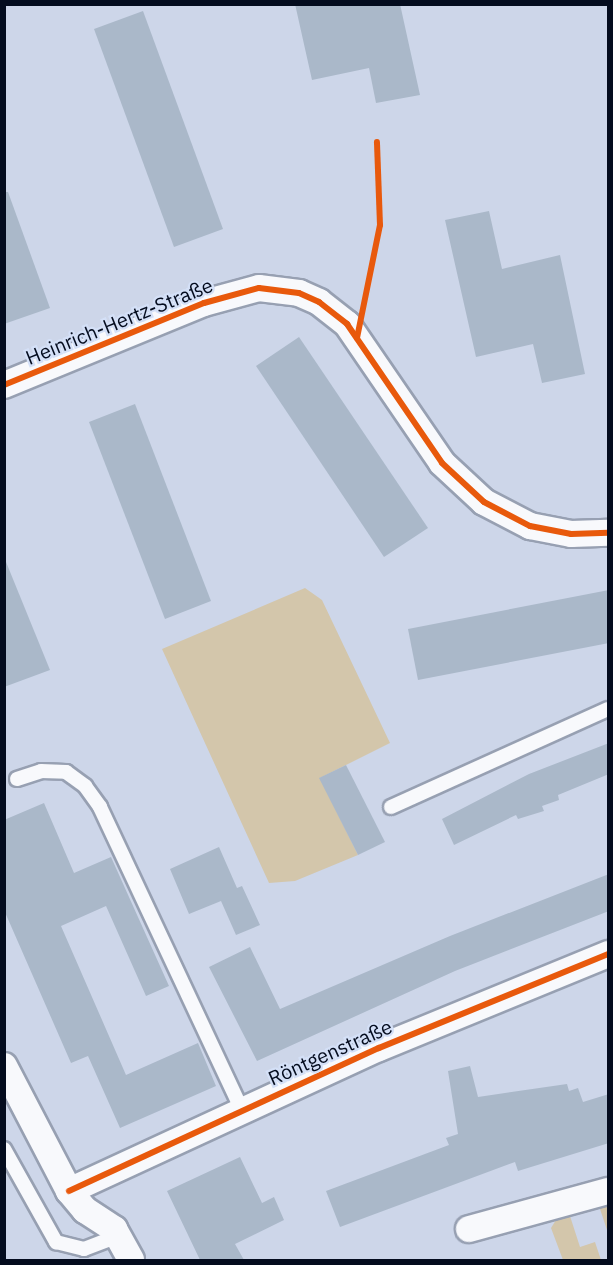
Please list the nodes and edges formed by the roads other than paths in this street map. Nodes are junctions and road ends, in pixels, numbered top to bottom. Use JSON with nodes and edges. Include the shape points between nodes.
{"nodes":[{"id":1,"x":4,"y":385,"type":"edge"},
{"id":2,"x":609,"y":533,"type":"edge"},
{"id":3,"x":609,"y":709,"type":"edge"},
{"id":4,"x":17,"y":779,"type":"dead end"},
{"id":5,"x":391,"y":807,"type":"dead end"},
{"id":6,"x":609,"y":954,"type":"edge"},
{"id":7,"x":4,"y":1066,"type":"edge"},
{"id":8,"x":242,"y":1110,"type":"junction"},
{"id":9,"x":4,"y":1149,"type":"edge"},
{"id":10,"x":69,"y":1191,"type":"junction"},
{"id":11,"x":609,"y":1191,"type":"edge"},
{"id":12,"x":469,"y":1228,"type":"dead end"},
{"id":13,"x":118,"y":1236,"type":"junction"},
{"id":14,"x":131,"y":1260,"type":"edge"}],
"edges":[{"from":1,"to":2,"type":"street","name":"Heinrich-Hertz-Straße","via":[[204,303],[259,288],[299,293],[319,302],[347,324],[442,463],[484,502],[540,528],[571,534]]},
{"from":3,"to":5,"type":"lane"},
{"from":4,"to":8,"type":"lane","via":[[41,771],[66,772],[85,786],[100,807]]},
{"from":6,"to":8,"type":"street","name":"Röntgenstraße","via":[[379,1048]]},
{"from":7,"to":10,"type":"street"},
{"from":8,"to":10,"type":"street","name":"Röntgenstraße"},
{"from":9,"to":13,"type":"lane","via":[[56,1242],[84,1249]]},
{"from":10,"to":13,"type":"street","via":[[85,1210],[109,1223]]},
{"from":11,"to":12,"type":"street"},
{"from":13,"to":14,"type":"street"}]}
